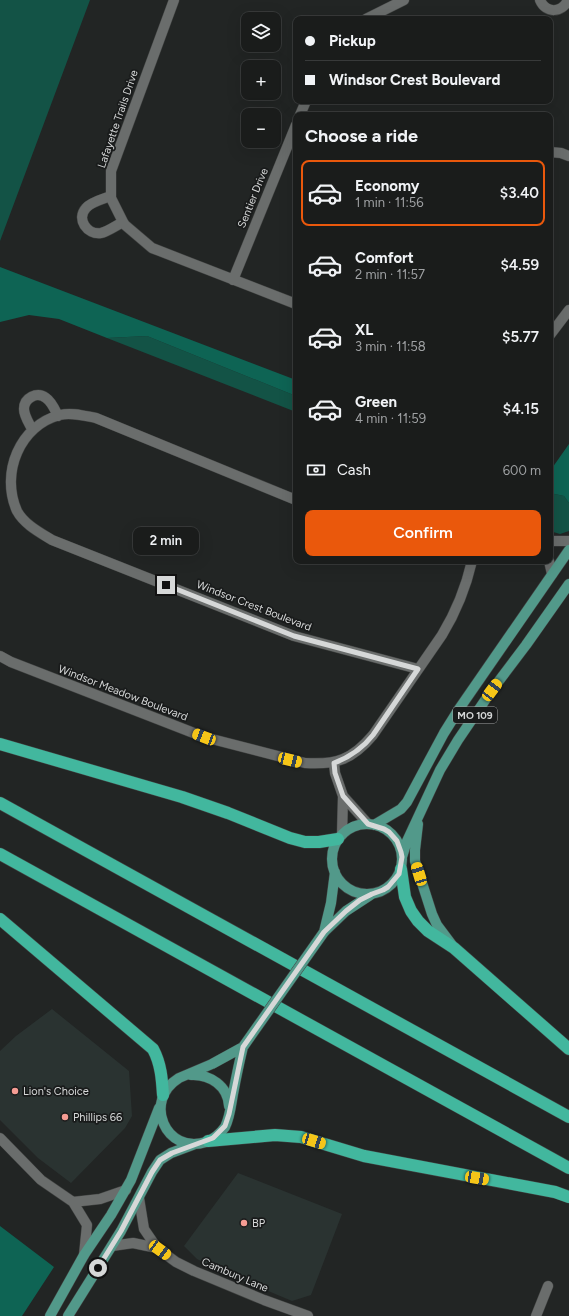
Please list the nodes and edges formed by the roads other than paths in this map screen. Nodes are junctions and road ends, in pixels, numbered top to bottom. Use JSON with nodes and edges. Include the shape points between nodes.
{"nodes":[{"id":1,"x":174,"y":0,"type":"edge"},
{"id":2,"x":404,"y":0,"type":"edge"},
{"id":3,"x":540,"y":0,"type":"edge"},
{"id":4,"x":568,"y":0,"type":"edge"},
{"id":5,"x":372,"y":16,"type":"edge"},
{"id":6,"x":293,"y":132,"type":"edge"},
{"id":7,"x":553,"y":152,"type":"edge"},
{"id":8,"x":569,"y":156,"type":"edge"},
{"id":9,"x":111,"y":196,"type":"junction"},
{"id":10,"x":123,"y":222,"type":"junction"},
{"id":11,"x":233,"y":280,"type":"junction"},
{"id":12,"x":293,"y":303,"type":"edge"},
{"id":13,"x":569,"y":310,"type":"edge"},
{"id":14,"x":553,"y":331,"type":"edge"},
{"id":15,"x":58,"y":416,"type":"junction"},
{"id":16,"x":32,"y":429,"type":"junction"},
{"id":17,"x":293,"y":499,"type":"edge"},
{"id":18,"x":569,"y":541,"type":"edge"},
{"id":19,"x":553,"y":542,"type":"edge"},
{"id":20,"x":569,"y":550,"type":"edge"},
{"id":21,"x":471,"y":564,"type":"edge"},
{"id":22,"x":550,"y":564,"type":"edge"},
{"id":23,"x":552,"y":574,"type":"junction"},
{"id":24,"x":569,"y":584,"type":"edge"},
{"id":25,"x":0,"y":656,"type":"edge"},
{"id":26,"x":418,"y":669,"type":"junction"},
{"id":27,"x":0,"y":744,"type":"edge"},
{"id":28,"x":334,"y":763,"type":"junction"},
{"id":29,"x":343,"y":796,"type":"junction"},
{"id":30,"x":0,"y":803,"type":"edge"},
{"id":31,"x":420,"y":814,"type":"junction"},
{"id":32,"x":371,"y":825,"type":"junction"},
{"id":33,"x":340,"y":837,"type":"junction"},
{"id":34,"x":0,"y":854,"type":"edge"},
{"id":35,"x":401,"y":863,"type":"junction"},
{"id":36,"x":335,"y":872,"type":"junction"},
{"id":37,"x":372,"y":894,"type":"junction"},
{"id":38,"x":0,"y":919,"type":"edge"},
{"id":39,"x":324,"y":932,"type":"junction"},
{"id":40,"x":454,"y":948,"type":"junction"},
{"id":41,"x":243,"y":1047,"type":"junction"},
{"id":42,"x":569,"y":1049,"type":"edge"},
{"id":43,"x":184,"y":1076,"type":"junction"},
{"id":44,"x":161,"y":1101,"type":"junction"},
{"id":45,"x":229,"y":1114,"type":"junction"},
{"id":46,"x":569,"y":1117,"type":"edge"},
{"id":47,"x":0,"y":1138,"type":"edge"},
{"id":48,"x":202,"y":1142,"type":"junction"},
{"id":49,"x":569,"y":1168,"type":"edge"},
{"id":50,"x":126,"y":1190,"type":"junction"},
{"id":51,"x":569,"y":1197,"type":"edge"},
{"id":52,"x":139,"y":1198,"type":"junction"},
{"id":53,"x":73,"y":1202,"type":"junction"},
{"id":54,"x":112,"y":1246,"type":"junction"},
{"id":55,"x":156,"y":1248,"type":"junction"},
{"id":56,"x":84,"y":1255,"type":"junction"},
{"id":57,"x":548,"y":1286,"type":"dead end"},
{"id":58,"x":50,"y":1316,"type":"edge"},
{"id":59,"x":68,"y":1316,"type":"edge"},
{"id":60,"x":308,"y":1316,"type":"edge"},
{"id":61,"x":536,"y":1316,"type":"edge"}],
"edges":[{"from":1,"to":9,"type":"street","name":"Lafayette Trails Drive","via":[[111,171]]},
{"from":2,"to":5,"type":"street"},
{"from":3,"to":4,"type":"street","via":[[545,7],[555,10],[565,6]]},
{"from":6,"to":11,"type":"street","name":"Sentier Drive"},
{"from":7,"to":8,"type":"street"},
{"from":9,"to":10,"type":"street","name":"Lafayette Trails Drive"},
{"from":9,"to":10,"type":"street","via":[[86,208],[82,218],[83,224],[90,232],[100,233]]},
{"from":10,"to":11,"type":"street","name":"Lafayette Trails Drive","via":[[152,248]]},
{"from":11,"to":12,"type":"street","name":"Lafayette Trails Drive"},
{"from":13,"to":14,"type":"street"},
{"from":15,"to":16,"type":"street","name":"Windsor Crest Boulevard"},
{"from":15,"to":16,"type":"street","via":[[49,400],[40,395],[32,396],[24,408]]},
{"from":15,"to":17,"type":"street","name":"Windsor Crest Boulevard","via":[[79,414],[96,418]]},
{"from":16,"to":26,"type":"street","name":"Windsor Crest Boulevard","via":[[16,449],[8,477],[9,489],[17,512],[37,531],[52,540],[294,636]]},
{"from":18,"to":19,"type":"street"},
{"from":20,"to":23,"type":"main road","number":"MO 109"},
{"from":21,"to":26,"type":"street","name":"Windsor Meadow Boulevard","via":[[450,623]]},
{"from":22,"to":23,"type":"street"},
{"from":23,"to":32,"type":"main road","number":"MO 109","via":[[459,709],[407,802],[401,809]]},
{"from":24,"to":31,"type":"main road","number":"MO 109","via":[[458,740],[440,770]]},
{"from":25,"to":28,"type":"street","name":"Windsor Meadow Boulevard","via":[[211,740],[305,763]]},
{"from":26,"to":28,"type":"street","name":"Windsor Meadow Boulevard","via":[[373,735],[353,754]]},
{"from":27,"to":33,"type":"highway","via":[[182,797],[290,838],[319,842]]},
{"from":28,"to":29,"type":"street"},
{"from":29,"to":32,"type":"street"},
{"from":29,"to":33,"type":"street"},
{"from":30,"to":46,"type":"highway"},
{"from":31,"to":35,"type":"main road","number":"MO 109","via":[[407,840]]},
{"from":31,"to":40,"type":"main road","via":[[415,861],[432,914]]},
{"from":32,"to":33,"type":"main road","number":"MO 109","via":[[351,828]]},
{"from":32,"to":35,"type":"main road","via":[[384,829],[393,836],[399,846]]},
{"from":33,"to":36,"type":"main road","number":"MO 109","via":[[332,855]]},
{"from":34,"to":49,"type":"highway"},
{"from":35,"to":37,"type":"main road","number":"MO 109","via":[[396,879],[388,887]]},
{"from":35,"to":40,"type":"highway","via":[[405,897],[410,911],[428,930]]},
{"from":36,"to":37,"type":"main road","via":[[341,882],[350,889]]},
{"from":36,"to":39,"type":"main road","number":"MO 109"},
{"from":37,"to":39,"type":"main road","number":"MO 109","via":[[346,911]]},
{"from":38,"to":44,"type":"highway","via":[[153,1049],[162,1073]]},
{"from":39,"to":41,"type":"main road","number":"MO 109","bridge":true},
{"from":40,"to":42,"type":"highway"},
{"from":41,"to":43,"type":"main road","number":"MO 109"},
{"from":41,"to":45,"type":"main road","number":"MO 109"},
{"from":43,"to":44,"type":"main road","number":"MO 109","via":[[174,1081]]},
{"from":43,"to":45,"type":"main road","via":[[202,1075],[217,1083],[227,1097]]},
{"from":44,"to":48,"type":"main road","via":[[163,1124],[170,1133],[179,1140]]},
{"from":44,"to":50,"type":"main road","number":"MO 109"},
{"from":45,"to":48,"type":"main road","number":"MO 109","via":[[222,1130],[213,1138]]},
{"from":47,"to":53,"type":"street","via":[[41,1180]]},
{"from":48,"to":51,"type":"highway","via":[[275,1135],[301,1138],[364,1156],[555,1192]]},
{"from":48,"to":52,"type":"main road","number":"MO 109","via":[[160,1160]]},
{"from":50,"to":53,"type":"street","via":[[100,1199]]},
{"from":50,"to":56,"type":"main road","number":"MO 109"},
{"from":52,"to":54,"type":"main road","number":"MO 109"},
{"from":52,"to":55,"type":"street","name":"Cambury Lane","via":[[144,1229]]},
{"from":53,"to":56,"type":"street","via":[[87,1225]]},
{"from":54,"to":55,"type":"street","name":"Cambury Lane","via":[[133,1243]]},
{"from":54,"to":59,"type":"main road","number":"MO 109"},
{"from":55,"to":60,"type":"street","name":"Cambury Lane","via":[[194,1271]]},
{"from":56,"to":58,"type":"main road","number":"MO 109"},
{"from":57,"to":61,"type":"street"}]}
